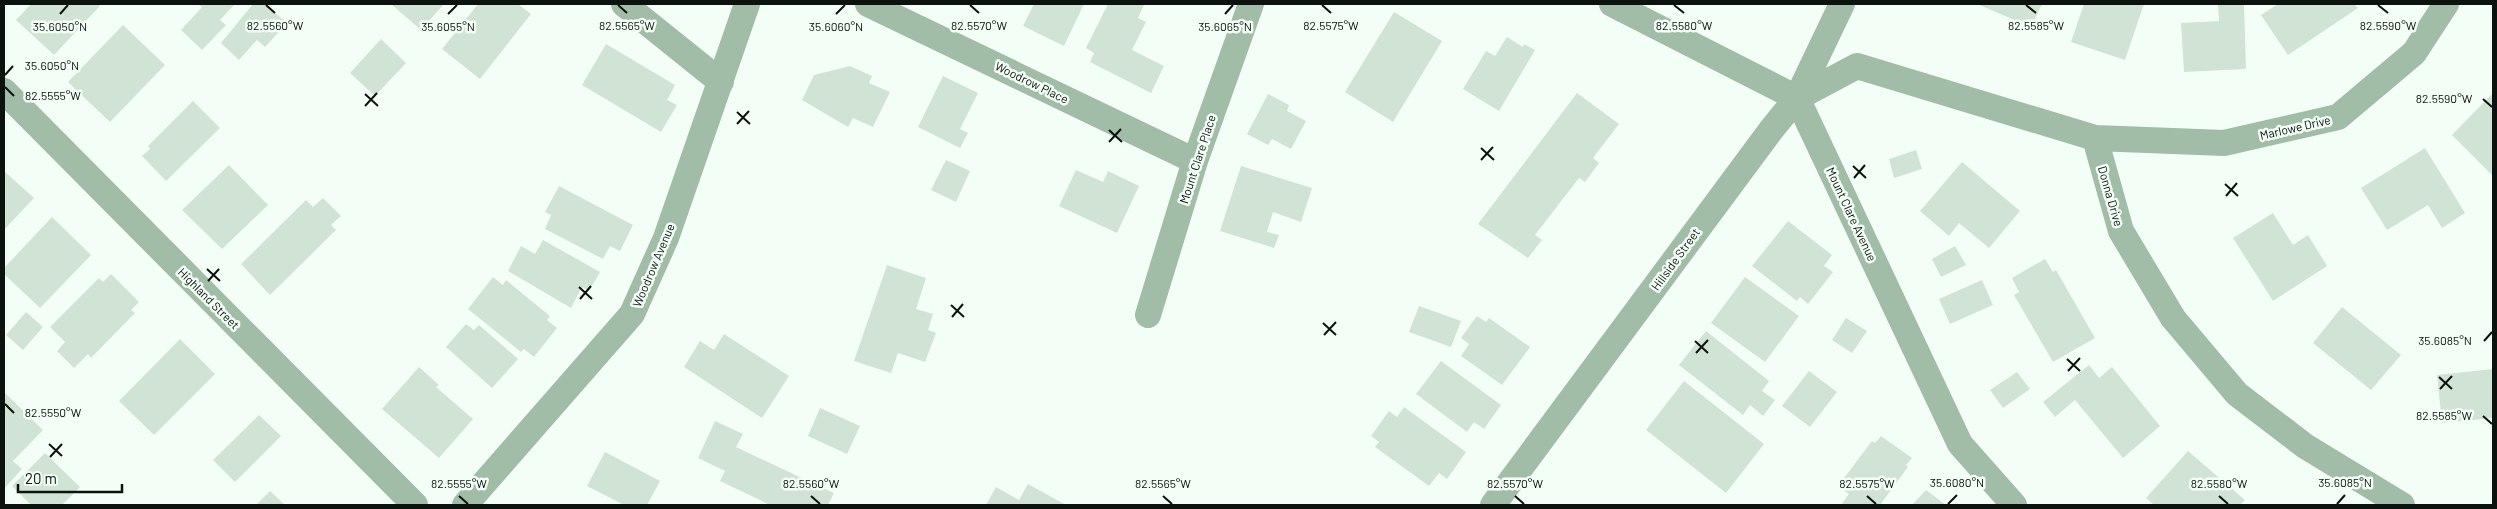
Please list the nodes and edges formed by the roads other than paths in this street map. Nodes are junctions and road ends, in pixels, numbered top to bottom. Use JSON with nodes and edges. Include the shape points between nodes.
{"nodes":[{"id":1,"x":624,"y":4,"type":"edge"},
{"id":2,"x":747,"y":4,"type":"edge"},
{"id":3,"x":868,"y":4,"type":"edge"},
{"id":4,"x":1251,"y":4,"type":"edge"},
{"id":5,"x":1612,"y":4,"type":"edge"},
{"id":6,"x":1842,"y":4,"type":"edge"},
{"id":7,"x":2446,"y":4,"type":"edge"},
{"id":8,"x":721,"y":82,"type":"junction"},
{"id":9,"x":4,"y":91,"type":"edge"},
{"id":10,"x":1798,"y":98,"type":"junction"},
{"id":11,"x":2095,"y":138,"type":"junction"},
{"id":12,"x":1195,"y":161,"type":"junction"},
{"id":13,"x":1148,"y":315,"type":"dead end"},
{"id":14,"x":415,"y":505,"type":"edge"},
{"id":15,"x":465,"y":505,"type":"edge"},
{"id":16,"x":1493,"y":505,"type":"edge"},
{"id":17,"x":2014,"y":505,"type":"edge"},
{"id":18,"x":2402,"y":505,"type":"edge"}],
"edges":[{"from":1,"to":8,"type":"street"},
{"from":2,"to":8,"type":"street","name":"Woodrow Avenue"},
{"from":3,"to":12,"type":"street","name":"Woodrow Place"},
{"from":4,"to":12,"type":"street","name":"Mount Clare Place"},
{"from":5,"to":10,"type":"street"},
{"from":6,"to":10,"type":"street","name":"Hillside Street"},
{"from":7,"to":11,"type":"street","name":"Marlowe Drive","via":[[2414,53],[2338,117],[2224,143]]},
{"from":8,"to":15,"type":"street","name":"Woodrow Avenue","via":[[666,238],[632,314]]},
{"from":9,"to":14,"type":"street","name":"Highland Street"},
{"from":10,"to":11,"type":"street","via":[[1857,66]]},
{"from":10,"to":16,"type":"street","name":"Hillside Street"},
{"from":10,"to":17,"type":"street","name":"Mount Clare Avenue","via":[[1960,444]]},
{"from":11,"to":18,"type":"street","name":"Donna Drive","via":[[2121,231],[2173,318],[2237,394],[2305,446]]},
{"from":12,"to":13,"type":"street","name":"Mount Clare Place"}]}
